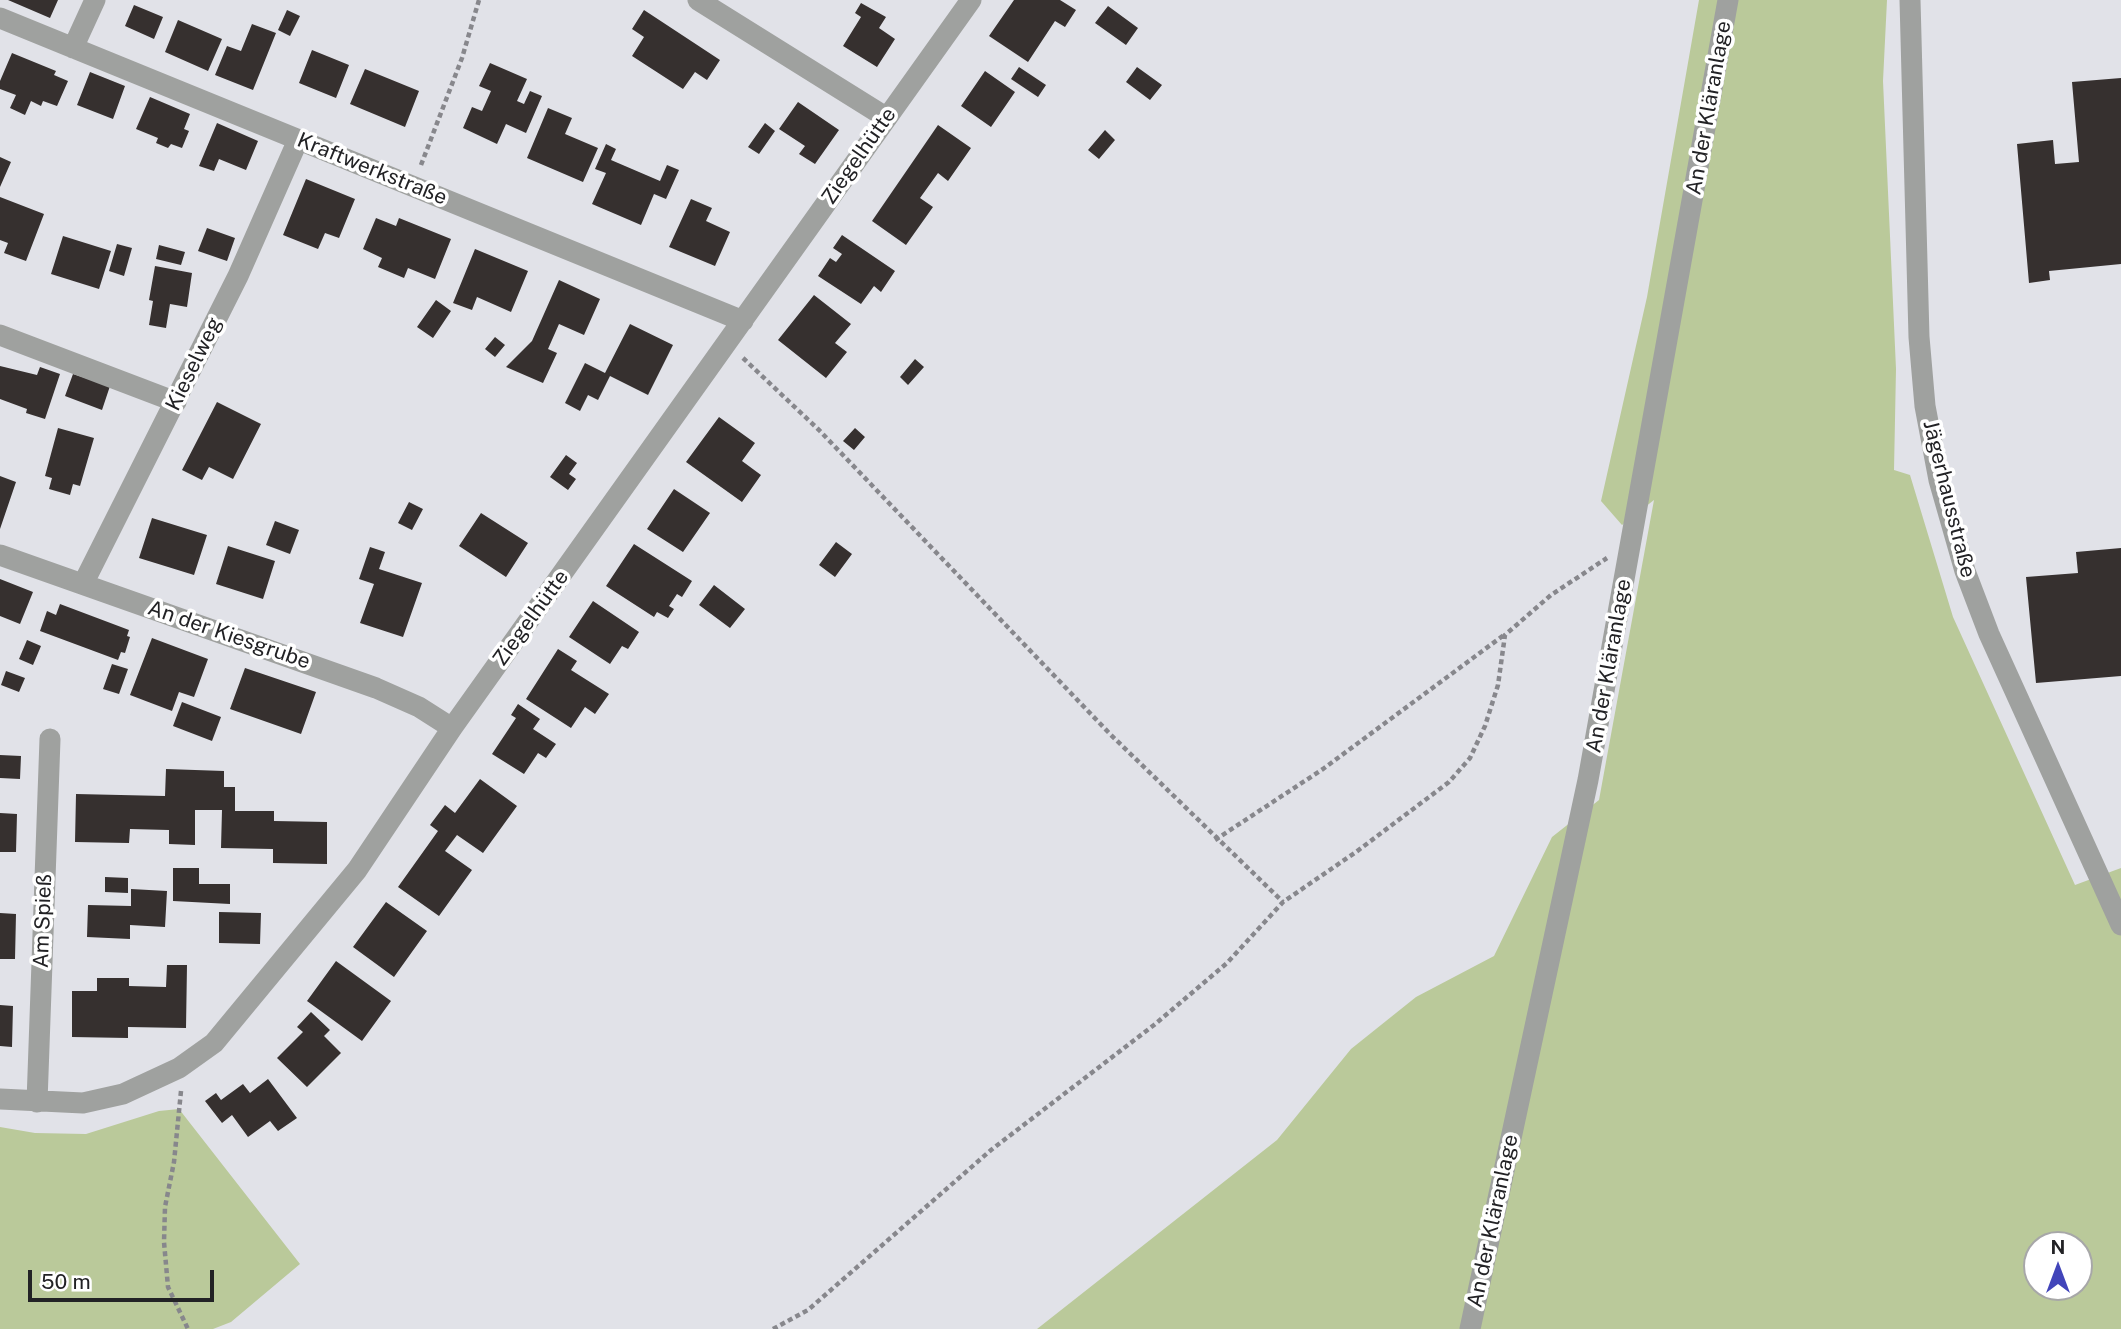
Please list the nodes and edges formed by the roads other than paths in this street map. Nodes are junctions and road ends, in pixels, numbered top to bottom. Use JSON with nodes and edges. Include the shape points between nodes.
{"nodes":[{"id":1,"x":96,"y":0,"type":"edge"},
{"id":2,"x":698,"y":0,"type":"edge"},
{"id":3,"x":971,"y":0,"type":"edge"},
{"id":4,"x":1728,"y":0,"type":"edge"},
{"id":5,"x":1910,"y":0,"type":"edge"},
{"id":6,"x":0,"y":18,"type":"edge"},
{"id":7,"x":73,"y":48,"type":"junction"},
{"id":8,"x":887,"y":118,"type":"junction"},
{"id":9,"x":298,"y":140,"type":"junction"},
{"id":10,"x":743,"y":321,"type":"junction"},
{"id":11,"x":0,"y":334,"type":"edge"},
{"id":12,"x":176,"y":402,"type":"junction"},
{"id":13,"x":0,"y":555,"type":"edge"},
{"id":14,"x":83,"y":584,"type":"junction"},
{"id":15,"x":452,"y":728,"type":"junction"},
{"id":16,"x":50,"y":739,"type":"dead end"},
{"id":17,"x":2121,"y":925,"type":"edge"},
{"id":18,"x":0,"y":1099,"type":"edge"},
{"id":19,"x":37,"y":1102,"type":"junction"},
{"id":20,"x":1470,"y":1329,"type":"edge"}],
"edges":[{"from":1,"to":7,"type":"street"},
{"from":2,"to":8,"type":"street"},
{"from":3,"to":8,"type":"street","name":"Ziegelhütte"},
{"from":4,"to":20,"type":"street","name":"An der Kläranlage","via":[[1585,793]]},
{"from":5,"to":17,"type":"street","name":"Jägerhausstraße","via":[[1919,337],[1939,480],[1989,634]]},
{"from":6,"to":7,"type":"street","name":"Kraftwerkstraße"},
{"from":7,"to":9,"type":"street","name":"Kraftwerkstraße"},
{"from":8,"to":10,"type":"street","name":"Ziegelhütte"},
{"from":9,"to":10,"type":"street","name":"Kraftwerkstraße"},
{"from":9,"to":12,"type":"street","name":"Kieselweg"},
{"from":10,"to":15,"type":"street","name":"Ziegelhütte"},
{"from":11,"to":12,"type":"street"},
{"from":12,"to":14,"type":"street","name":"Kieselweg"},
{"from":13,"to":14,"type":"street","name":"An der Kiesgrube"},
{"from":14,"to":15,"type":"street","name":"An der Kiesgrube","via":[[365,683]]},
{"from":15,"to":19,"type":"street","name":"Ziegelhütte","via":[[357,870],[214,1043],[180,1068],[123,1094],[83,1103]]},
{"from":16,"to":19,"type":"street","name":"Am Spieß"},
{"from":18,"to":19,"type":"street","name":"Ziegelhütte"}]}
